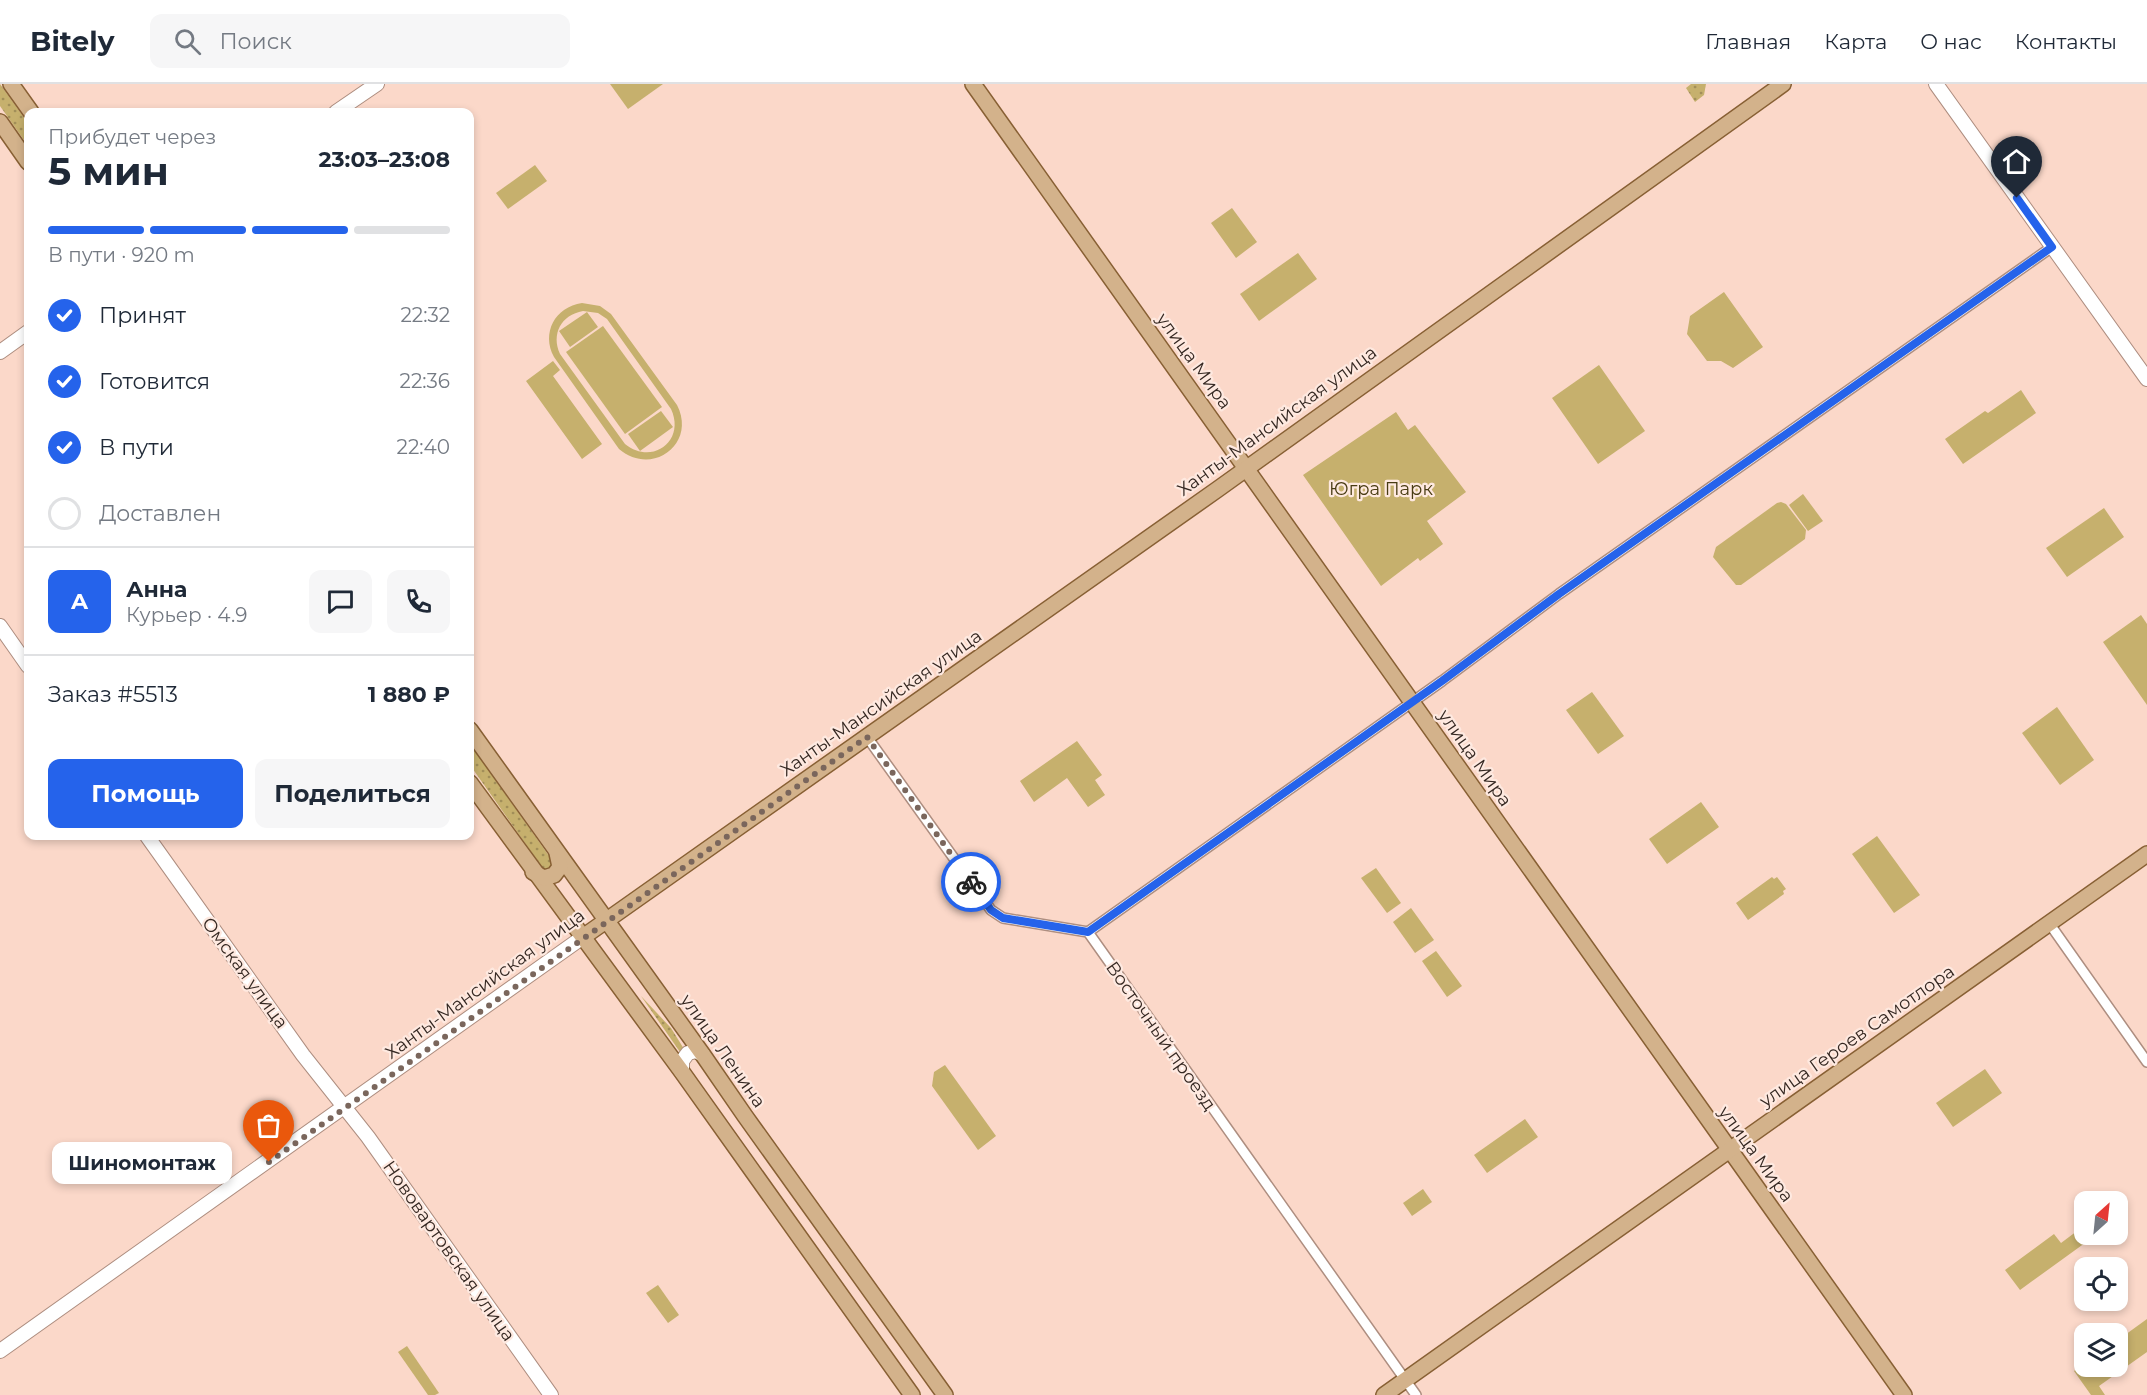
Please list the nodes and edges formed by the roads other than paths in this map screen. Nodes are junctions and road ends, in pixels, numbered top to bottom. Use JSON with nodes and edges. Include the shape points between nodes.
{"nodes":[{"id":1,"x":11,"y":84,"type":"edge"},
{"id":2,"x":377,"y":84,"type":"edge"},
{"id":3,"x":973,"y":84,"type":"edge"},
{"id":4,"x":1783,"y":84,"type":"edge"},
{"id":5,"x":1936,"y":84,"type":"edge"},
{"id":6,"x":28,"y":108,"type":"edge"},
{"id":7,"x":342,"y":108,"type":"edge"},
{"id":8,"x":0,"y":122,"type":"edge"},
{"id":9,"x":24,"y":156,"type":"edge"},
{"id":10,"x":2052,"y":247,"type":"junction"},
{"id":11,"x":24,"y":335,"type":"edge"},
{"id":12,"x":0,"y":352,"type":"edge"},
{"id":13,"x":2147,"y":379,"type":"edge"},
{"id":14,"x":1247,"y":467,"type":"junction"},
{"id":15,"x":0,"y":626,"type":"edge"},
{"id":16,"x":24,"y":660,"type":"edge"},
{"id":17,"x":1412,"y":702,"type":"junction"},
{"id":18,"x":474,"y":736,"type":"edge"},
{"id":19,"x":867,"y":737,"type":"junction"},
{"id":20,"x":474,"y":789,"type":"edge"},
{"id":21,"x":150,"y":840,"type":"edge"},
{"id":22,"x":557,"y":853,"type":"junction"},
{"id":23,"x":2147,"y":854,"type":"edge"},
{"id":24,"x":533,"y":872,"type":"junction"},
{"id":25,"x":606,"y":921,"type":"junction"},
{"id":26,"x":2049,"y":923,"type":"junction"},
{"id":27,"x":1088,"y":932,"type":"junction"},
{"id":28,"x":583,"y":937,"type":"junction"},
{"id":29,"x":704,"y":1054,"type":"junction"},
{"id":30,"x":2147,"y":1062,"type":"edge"},
{"id":31,"x":682,"y":1072,"type":"junction"},
{"id":32,"x":344,"y":1109,"type":"junction"},
{"id":33,"x":1730,"y":1150,"type":"junction"},
{"id":34,"x":0,"y":1351,"type":"edge"},
{"id":35,"x":1405,"y":1380,"type":"junction"},
{"id":36,"x":551,"y":1395,"type":"edge"},
{"id":37,"x":912,"y":1395,"type":"edge"},
{"id":38,"x":945,"y":1395,"type":"edge"},
{"id":39,"x":1384,"y":1395,"type":"edge"},
{"id":40,"x":1416,"y":1395,"type":"edge"},
{"id":41,"x":1904,"y":1395,"type":"edge"}],
"edges":[{"from":1,"to":6,"type":"main road"},
{"from":2,"to":7,"type":"main road"},
{"from":3,"to":14,"type":"main road","name":"улица Мира"},
{"from":4,"to":14,"type":"main road","name":"Ханты-Мансийская улица"},
{"from":5,"to":10,"type":"main road"},
{"from":8,"to":9,"type":"main road"},
{"from":10,"to":13,"type":"main road"},
{"from":10,"to":17,"type":"street","via":[[1567,588]]},
{"from":11,"to":12,"type":"main road"},
{"from":14,"to":17,"type":"main road","name":"улица Мира"},
{"from":14,"to":19,"type":"main road","name":"Ханты-Мансийская улица"},
{"from":15,"to":16,"type":"main road"},
{"from":17,"to":27,"type":"street"},
{"from":17,"to":33,"type":"main road","name":"улица Мира"},
{"from":18,"to":22,"type":"main road","name":"улица Ленина"},
{"from":19,"to":25,"type":"main road","name":"Ханты-Мансийская улица"},
{"from":19,"to":27,"type":"street","via":[[991,910],[1003,918]]},
{"from":20,"to":24,"type":"main road"},
{"from":21,"to":32,"type":"main road","name":"Омская улица"},
{"from":22,"to":24,"type":"main road","via":[[560,867],[554,875],[544,878]]},
{"from":22,"to":25,"type":"main road","name":"улица Ленина"},
{"from":23,"to":26,"type":"main road","name":"улица Героев Самотлора"},
{"from":24,"to":28,"type":"main road"},
{"from":25,"to":28,"type":"main road","name":"Ханты-Мансийская улица"},
{"from":25,"to":29,"type":"main road","name":"улица Ленина"},
{"from":26,"to":30,"type":"street"},
{"from":26,"to":33,"type":"main road","name":"улица Героев Самотлора"},
{"from":27,"to":35,"type":"street","name":"Восточный проезд"},
{"from":28,"to":31,"type":"main road"},
{"from":28,"to":32,"type":"main road","name":"Ханты-Мансийская улица"},
{"from":29,"to":31,"type":"main road","via":[[688,1053],[682,1061]]},
{"from":29,"to":38,"type":"main road","name":"улица Ленина"},
{"from":31,"to":37,"type":"main road"},
{"from":32,"to":34,"type":"main road","name":"Ханты-Мансийская улица"},
{"from":32,"to":36,"type":"main road","name":"Нововартовская улица","via":[[368,1137]]},
{"from":33,"to":35,"type":"main road","name":"улица Героев Самотлора"},
{"from":33,"to":41,"type":"main road","name":"улица Мира"},
{"from":35,"to":39,"type":"main road","name":"улица Героев Самотлора"},
{"from":35,"to":40,"type":"street","name":"Восточный проезд"}]}
